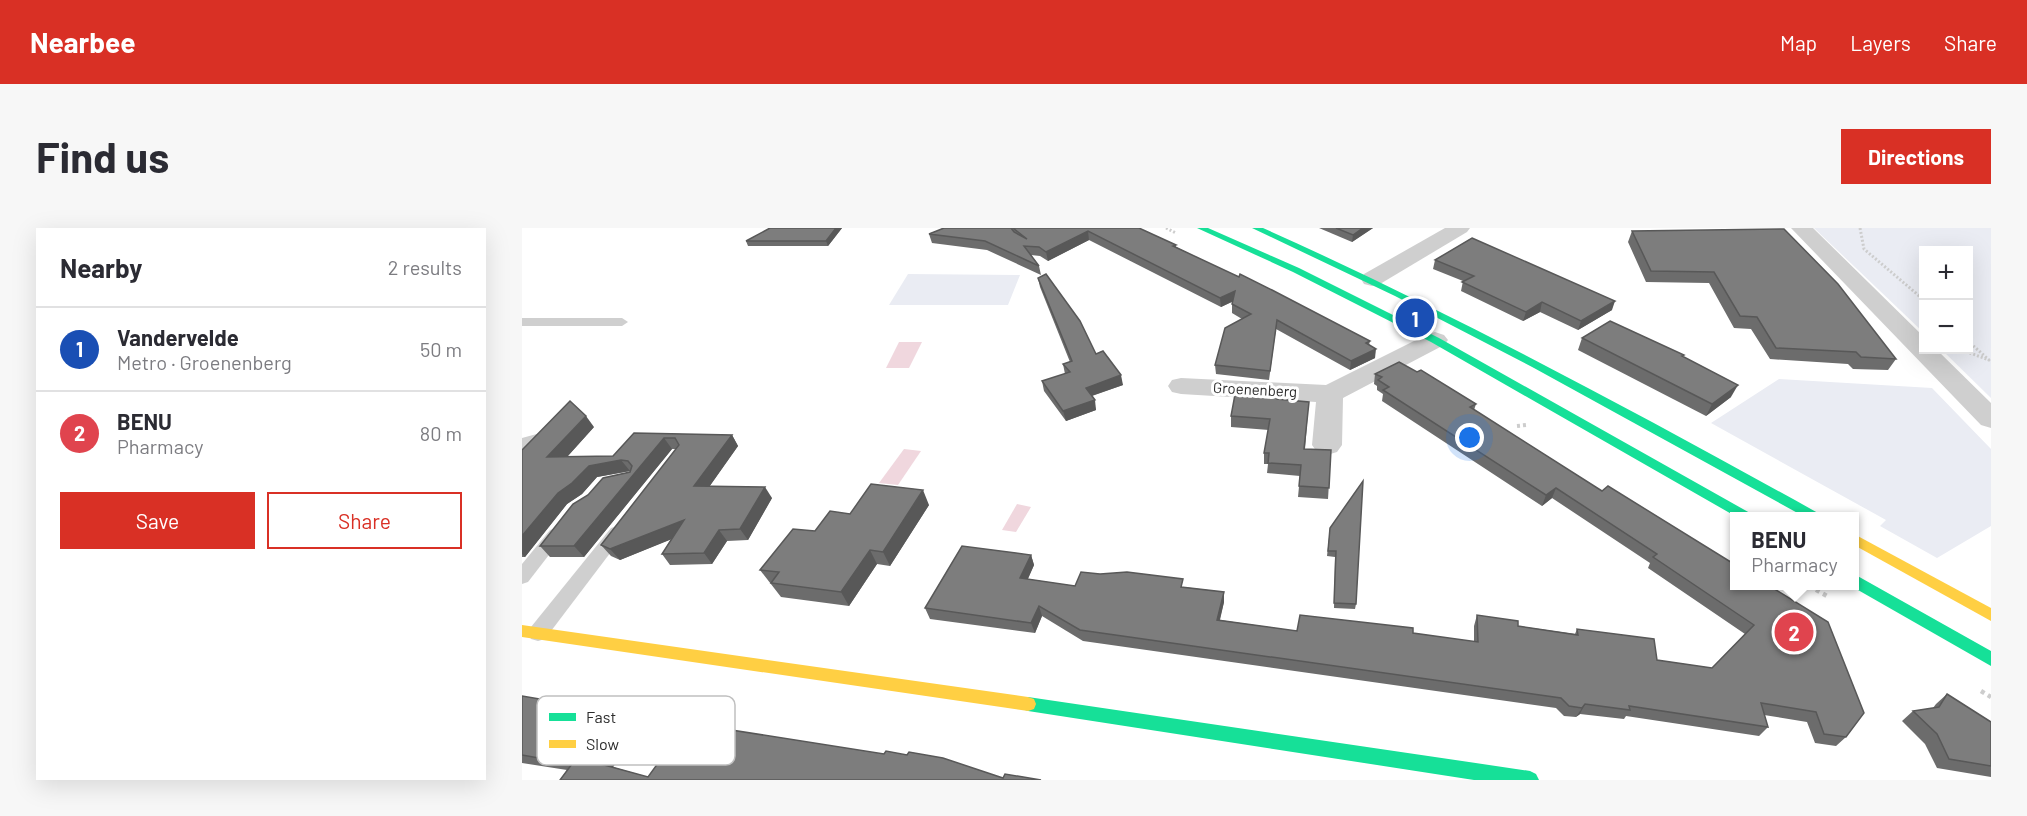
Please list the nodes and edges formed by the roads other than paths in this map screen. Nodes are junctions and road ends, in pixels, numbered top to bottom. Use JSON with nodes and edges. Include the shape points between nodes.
{"nodes":[{"id":1,"x":1201,"y":228,"type":"edge"},
{"id":2,"x":1256,"y":228,"type":"edge"},
{"id":3,"x":1424,"y":228,"type":"edge"},
{"id":4,"x":1460,"y":228,"type":"edge"},
{"id":5,"x":1801,"y":228,"type":"edge"},
{"id":6,"x":1349,"y":269,"type":"junction"},
{"id":7,"x":1372,"y":279,"type":"junction"},
{"id":8,"x":522,"y":322,"type":"edge"},
{"id":9,"x":622,"y":322,"type":"dead end"},
{"id":10,"x":1435,"y":340,"type":"junction"},
{"id":11,"x":1181,"y":386,"type":"dead end"},
{"id":12,"x":1330,"y":394,"type":"junction"},
{"id":13,"x":1991,"y":419,"type":"edge"},
{"id":14,"x":544,"y":437,"type":"edge"},
{"id":15,"x":1327,"y":445,"type":"dead end"},
{"id":16,"x":522,"y":446,"type":"edge"},
{"id":17,"x":1738,"y":512,"type":"edge"},
{"id":18,"x":1806,"y":512,"type":"edge"},
{"id":19,"x":569,"y":518,"type":"edge"},
{"id":20,"x":626,"y":521,"type":"edge"},
{"id":21,"x":1859,"y":542,"type":"edge"},
{"id":22,"x":522,"y":577,"type":"edge"},
{"id":23,"x":1859,"y":583,"type":"edge"},
{"id":24,"x":1991,"y":615,"type":"edge"},
{"id":25,"x":530,"y":632,"type":"edge"},
{"id":26,"x":1991,"y":659,"type":"edge"},
{"id":27,"x":1530,"y":780,"type":"edge"}],
"edges":[{"from":1,"to":10,"type":"main road","via":[[1302,273]]},
{"from":2,"to":6,"type":"main road"},
{"from":3,"to":6,"type":"street"},
{"from":4,"to":7,"type":"street"},
{"from":5,"to":13,"type":"street"},
{"from":6,"to":7,"type":"main road"},
{"from":7,"to":18,"type":"main road","via":[[1531,360]]},
{"from":8,"to":9,"type":"lane"},
{"from":10,"to":12,"type":"street"},
{"from":10,"to":17,"type":"main road"},
{"from":11,"to":12,"type":"street","name":"Groenenberg"},
{"from":12,"to":15,"type":"street"},
{"from":14,"to":16,"type":"lane"},
{"from":19,"to":22,"type":"lane"},
{"from":20,"to":25,"type":"lane"},
{"from":21,"to":24,"type":"main road"},
{"from":23,"to":26,"type":"main road"},
{"from":25,"to":27,"type":"main road"}]}
